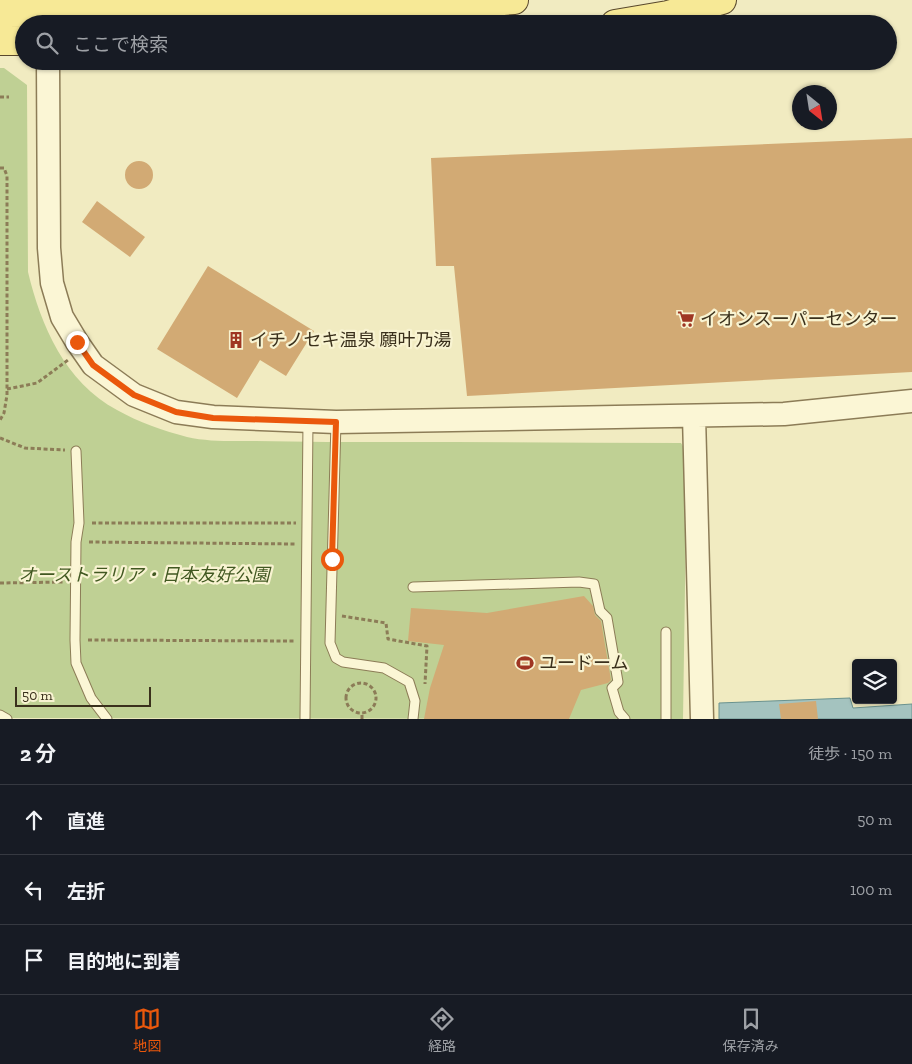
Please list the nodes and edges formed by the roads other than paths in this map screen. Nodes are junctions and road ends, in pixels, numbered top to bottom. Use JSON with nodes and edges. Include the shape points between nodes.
{"nodes":[{"id":1,"x":514,"y":0,"type":"edge"},
{"id":2,"x":722,"y":0,"type":"edge"},
{"id":3,"x":0,"y":13,"type":"edge"},
{"id":4,"x":668,"y":15,"type":"edge"},
{"id":5,"x":0,"y":41,"type":"edge"},
{"id":6,"x":15,"y":41,"type":"edge"},
{"id":7,"x":48,"y":70,"type":"edge"},
{"id":8,"x":912,"y":401,"type":"edge"},
{"id":9,"x":694,"y":416,"type":"junction"},
{"id":10,"x":308,"y":421,"type":"junction"},
{"id":11,"x":336,"y":422,"type":"junction"},
{"id":12,"x":76,"y":451,"type":"road end"},
{"id":13,"x":414,"y":587,"type":"dead end"},
{"id":14,"x":666,"y":632,"type":"dead end"},
{"id":15,"x":0,"y":715,"type":"edge"},
{"id":16,"x":7,"y":719,"type":"edge"},
{"id":17,"x":106,"y":719,"type":"edge"},
{"id":18,"x":305,"y":719,"type":"edge"},
{"id":19,"x":413,"y":719,"type":"edge"},
{"id":20,"x":625,"y":719,"type":"edge"},
{"id":21,"x":666,"y":719,"type":"edge"},
{"id":22,"x":702,"y":719,"type":"edge"}],
"edges":[{"from":1,"to":3,"type":"main road","via":[[373,12],[39,10]]},
{"from":2,"to":4,"type":"main road"},
{"from":5,"to":6,"type":"main road"},
{"from":7,"to":10,"type":"street","via":[[52,284],[62,317],[93,365],[134,395],[176,412],[213,418]]},
{"from":8,"to":9,"type":"street","via":[[784,414]]},
{"from":9,"to":11,"type":"street"},
{"from":9,"to":22,"type":"street"},
{"from":10,"to":11,"type":"street"},
{"from":10,"to":18,"type":"lane"},
{"from":11,"to":19,"type":"lane","via":[[330,643],[336,658],[343,662],[384,668],[409,682],[415,701]]},
{"from":12,"to":17,"type":"lane","via":[[79,523],[76,542],[76,663],[91,698]]},
{"from":13,"to":20,"type":"lane","via":[[594,584],[600,611],[607,618],[618,682],[612,688],[619,712]]},
{"from":14,"to":21,"type":"lane"},
{"from":15,"to":16,"type":"lane"}]}
